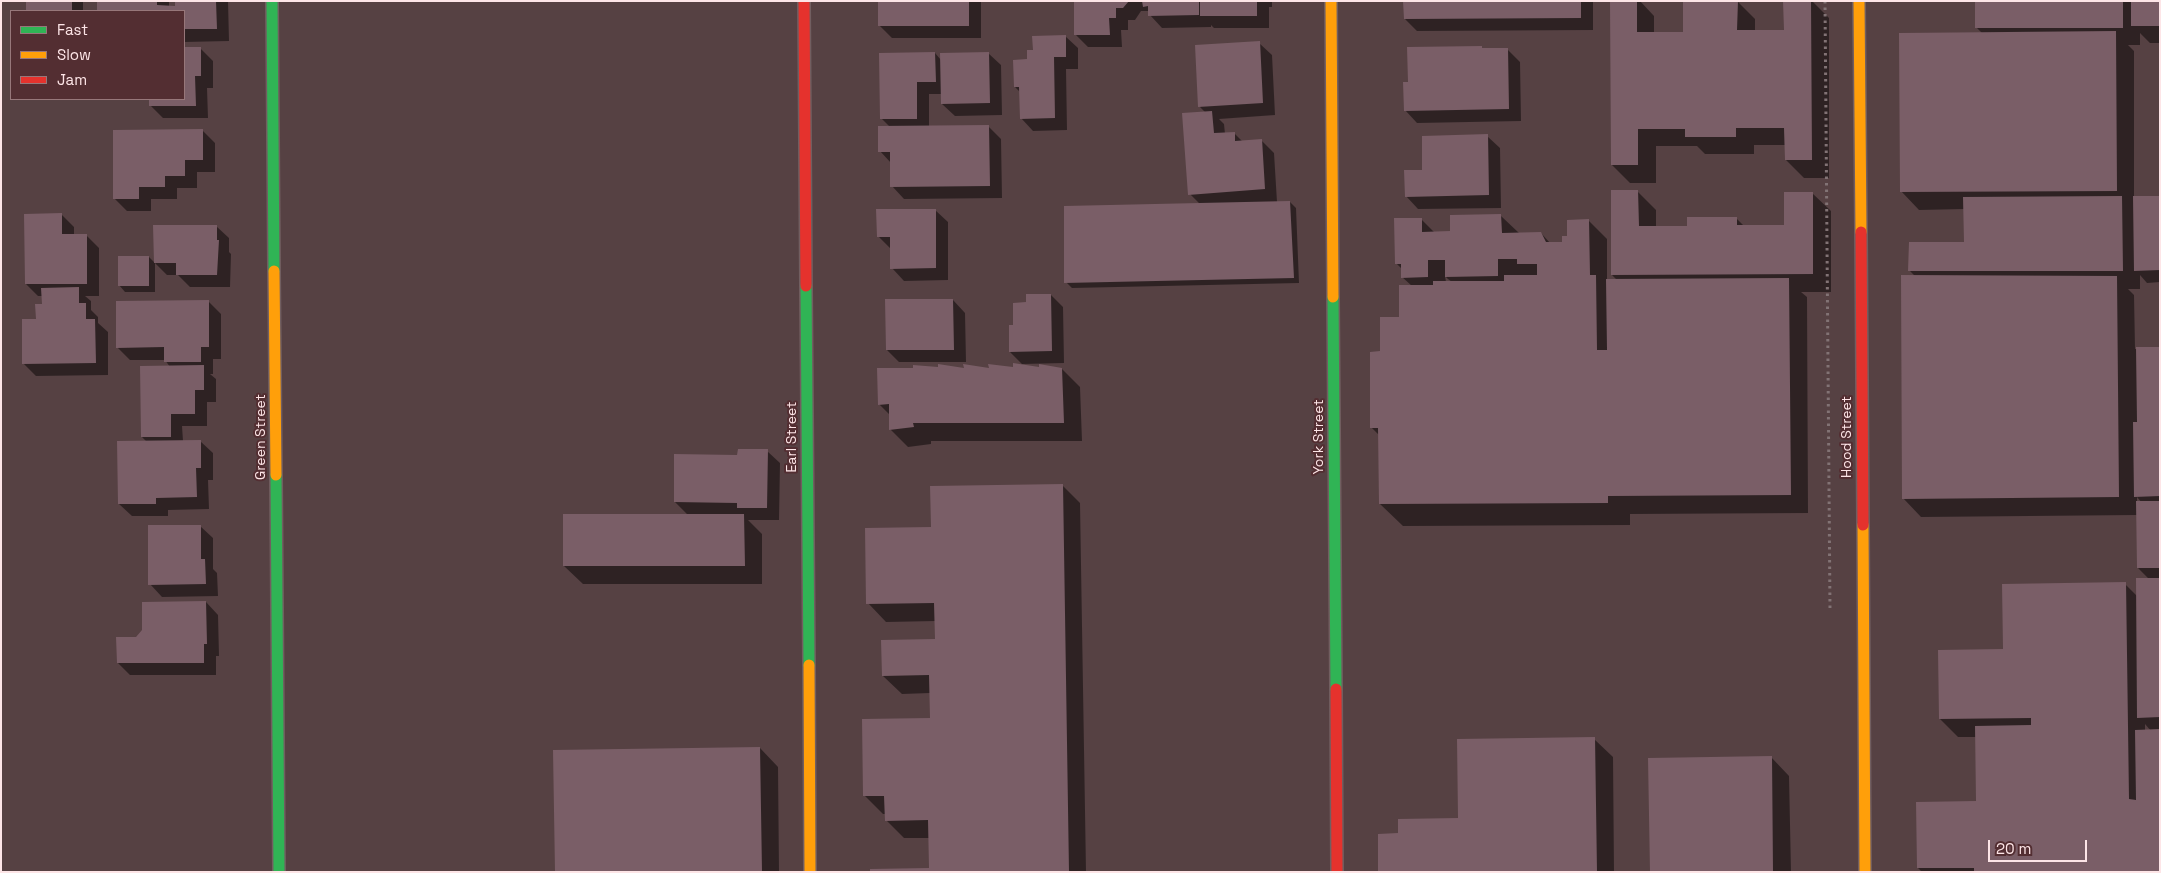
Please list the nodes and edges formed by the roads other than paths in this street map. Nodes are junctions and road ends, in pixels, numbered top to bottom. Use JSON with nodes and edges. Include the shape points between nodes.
{"nodes":[{"id":1,"x":272,"y":1,"type":"edge"},
{"id":2,"x":804,"y":1,"type":"edge"},
{"id":3,"x":1331,"y":1,"type":"edge"},
{"id":4,"x":1859,"y":1,"type":"edge"},
{"id":5,"x":279,"y":872,"type":"edge"},
{"id":6,"x":810,"y":872,"type":"edge"},
{"id":7,"x":1337,"y":872,"type":"edge"},
{"id":8,"x":1865,"y":872,"type":"edge"}],
"edges":[{"from":1,"to":5,"type":"street","name":"Green Street"},
{"from":2,"to":6,"type":"street","name":"Earl Street"},
{"from":3,"to":7,"type":"street","name":"York Street"},
{"from":4,"to":8,"type":"street","name":"Hood Street"}]}
